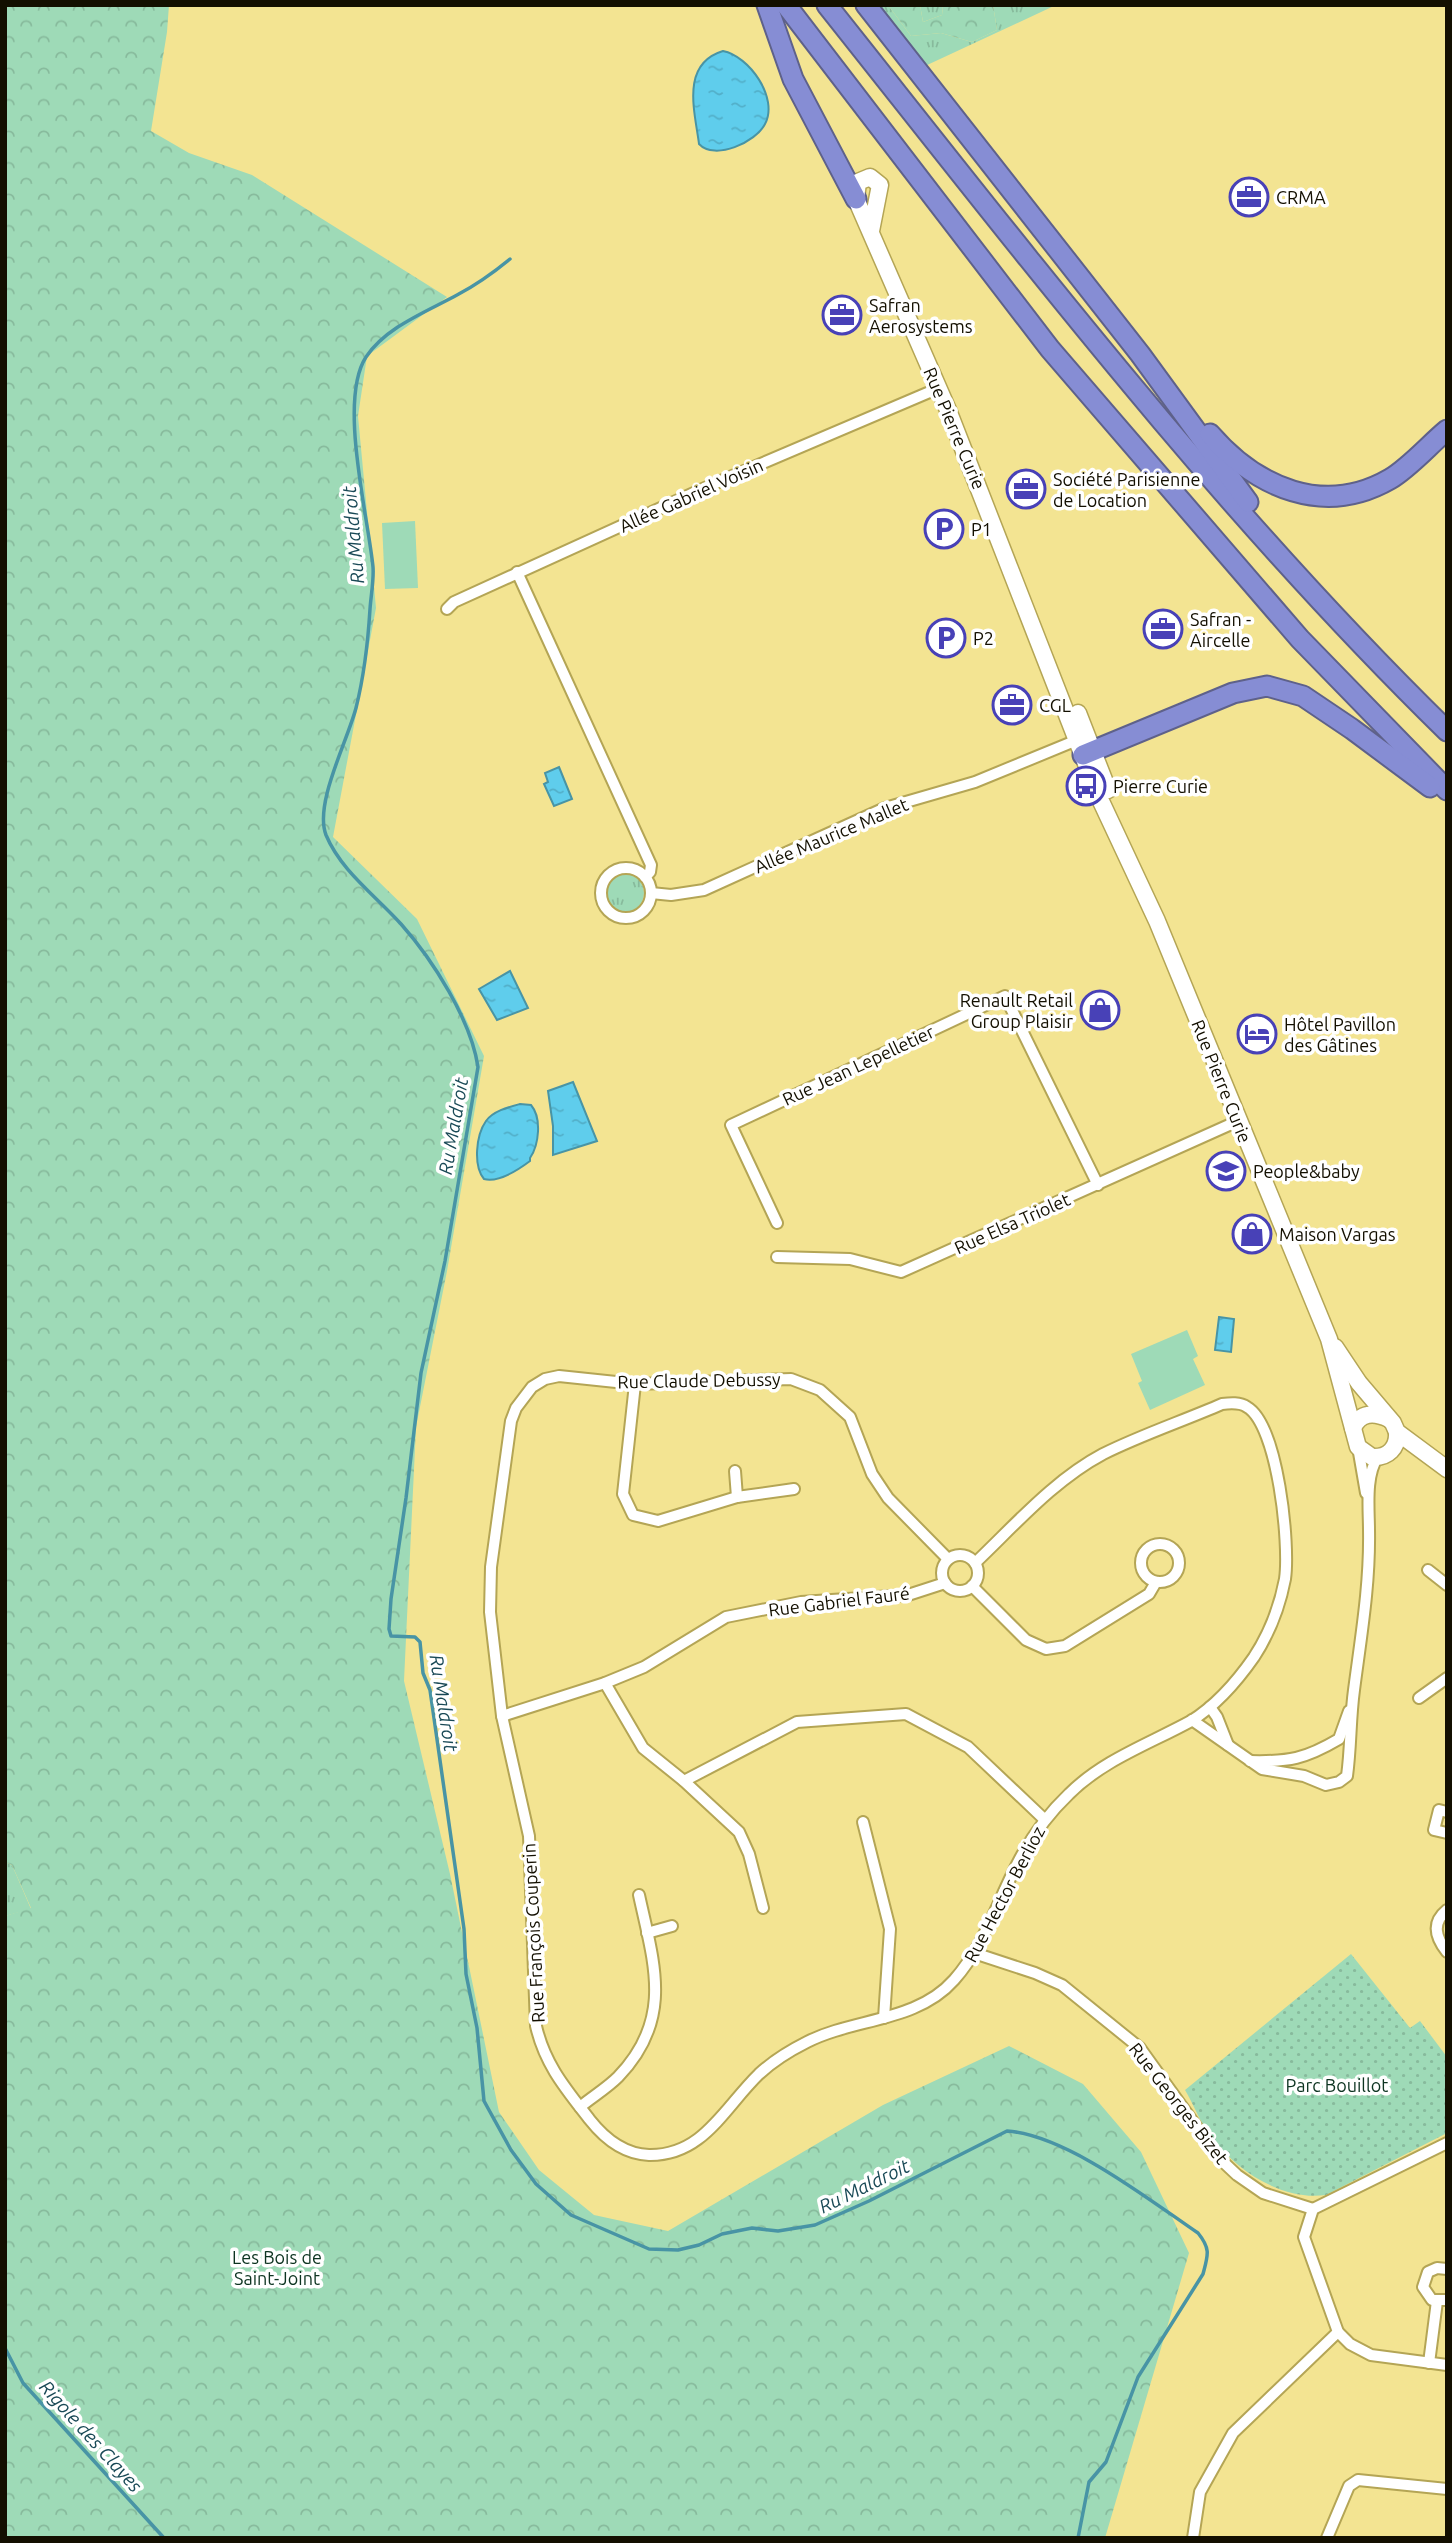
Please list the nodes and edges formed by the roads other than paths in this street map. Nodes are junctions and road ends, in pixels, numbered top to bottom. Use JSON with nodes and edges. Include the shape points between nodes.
{"nodes":[{"id":1,"x":767,"y":5,"type":"edge"},
{"id":2,"x":786,"y":5,"type":"edge"},
{"id":3,"x":827,"y":5,"type":"edge"},
{"id":4,"x":866,"y":5,"type":"edge"},
{"id":5,"x":856,"y":199,"type":"junction"},
{"id":6,"x":871,"y":231,"type":"junction"},
{"id":7,"x":1140,"y":354,"type":"junction"},
{"id":8,"x":939,"y":388,"type":"junction"},
{"id":9,"x":1447,"y":429,"type":"edge"},
{"id":10,"x":517,"y":572,"type":"junction"},
{"id":11,"x":447,"y":609,"type":"dead end"},
{"id":12,"x":1332,"y":611,"type":"junction"},
{"id":13,"x":1447,"y":731,"type":"edge"},
{"id":14,"x":1085,"y":745,"type":"junction"},
{"id":15,"x":1447,"y":790,"type":"edge"},
{"id":16,"x":1447,"y":801,"type":"edge"},
{"id":17,"x":645,"y":877,"type":"junction"},
{"id":18,"x":651,"y":893,"type":"junction"},
{"id":19,"x":1238,"y":1121,"type":"junction"},
{"id":20,"x":1098,"y":1185,"type":"junction"},
{"id":21,"x":777,"y":1223,"type":"dead end"},
{"id":22,"x":777,"y":1257,"type":"dead end"},
{"id":23,"x":1329,"y":1339,"type":"junction"},
{"id":24,"x":635,"y":1384,"type":"junction"},
{"id":25,"x":1353,"y":1427,"type":"junction"},
{"id":26,"x":1393,"y":1433,"type":"junction"},
{"id":27,"x":1358,"y":1447,"type":"junction"},
{"id":28,"x":1378,"y":1457,"type":"junction"},
{"id":29,"x":1447,"y":1469,"type":"edge"},
{"id":30,"x":735,"y":1471,"type":"dead end"},
{"id":31,"x":794,"y":1489,"type":"dead end"},
{"id":32,"x":737,"y":1497,"type":"junction"},
{"id":33,"x":1369,"y":1507,"type":"junction"},
{"id":34,"x":947,"y":1559,"type":"junction"},
{"id":35,"x":975,"y":1563,"type":"junction"},
{"id":36,"x":1428,"y":1570,"type":"dead end"},
{"id":37,"x":1156,"y":1582,"type":"dead end"},
{"id":38,"x":945,"y":1583,"type":"junction"},
{"id":39,"x":1447,"y":1585,"type":"edge"},
{"id":40,"x":972,"y":1586,"type":"junction"},
{"id":41,"x":1447,"y":1678,"type":"edge"},
{"id":42,"x":605,"y":1683,"type":"junction"},
{"id":43,"x":1353,"y":1698,"type":"junction"},
{"id":44,"x":1419,"y":1698,"type":"dead end"},
{"id":45,"x":1210,"y":1707,"type":"junction"},
{"id":46,"x":502,"y":1716,"type":"junction"},
{"id":47,"x":1192,"y":1720,"type":"junction"},
{"id":48,"x":1228,"y":1745,"type":"junction"},
{"id":49,"x":1248,"y":1760,"type":"junction"},
{"id":50,"x":684,"y":1781,"type":"junction"},
{"id":51,"x":1447,"y":1812,"type":"edge"},
{"id":52,"x":1044,"y":1819,"type":"junction"},
{"id":53,"x":863,"y":1822,"type":"dead end"},
{"id":54,"x":1447,"y":1833,"type":"edge"},
{"id":55,"x":639,"y":1895,"type":"dead end"},
{"id":56,"x":763,"y":1908,"type":"dead end"},
{"id":57,"x":1447,"y":1910,"type":"edge"},
{"id":58,"x":672,"y":1926,"type":"dead end"},
{"id":59,"x":647,"y":1933,"type":"junction"},
{"id":60,"x":1447,"y":1952,"type":"edge"},
{"id":61,"x":974,"y":1953,"type":"junction"},
{"id":62,"x":884,"y":2018,"type":"junction"},
{"id":63,"x":580,"y":2107,"type":"junction"},
{"id":64,"x":1447,"y":2143,"type":"edge"},
{"id":65,"x":1313,"y":2209,"type":"junction"},
{"id":66,"x":1447,"y":2269,"type":"edge"},
{"id":67,"x":1442,"y":2301,"type":"edge"},
{"id":68,"x":1338,"y":2332,"type":"junction"},
{"id":69,"x":1429,"y":2363,"type":"junction"},
{"id":70,"x":1447,"y":2365,"type":"edge"},
{"id":71,"x":1447,"y":2489,"type":"edge"},
{"id":72,"x":1193,"y":2538,"type":"edge"},
{"id":73,"x":1327,"y":2538,"type":"edge"}],
"edges":[{"from":1,"to":5,"type":"highway","via":[[793,79]]},
{"from":2,"to":15,"type":"highway","via":[[1049,349],[1300,639]]},
{"from":3,"to":12,"type":"highway","via":[[1128,383]]},
{"from":4,"to":7,"type":"highway"},
{"from":5,"to":6,"type":"street","name":"Rue Pierre Curie"},
{"from":5,"to":6,"type":"street","via":[[863,178],[870,177],[880,185]]},
{"from":6,"to":8,"type":"street","name":"Rue Pierre Curie"},
{"from":7,"to":9,"type":"highway","via":[[1237,461],[1259,477],[1301,495],[1359,493],[1392,478]]},
{"from":7,"to":12,"type":"highway"},
{"from":8,"to":10,"type":"street","name":"Allée Gabriel Voisin"},
{"from":8,"to":14,"type":"street","name":"Rue Pierre Curie"},
{"from":10,"to":11,"type":"street","name":"Allée Gabriel Voisin"},
{"from":10,"to":17,"type":"street","via":[[651,865]]},
{"from":12,"to":13,"type":"highway"},
{"from":14,"to":16,"type":"highway","via":[[1233,693],[1267,686],[1303,696]]},
{"from":14,"to":18,"type":"street","name":"Allée Maurice Mallet","via":[[885,808],[704,890]]},
{"from":14,"to":19,"type":"street","name":"Rue Pierre Curie","via":[[1099,797],[1131,862]]},
{"from":17,"to":18,"type":"street"},
{"from":17,"to":18,"type":"street","via":[[632,869],[614,872],[602,885],[603,904],[619,917],[633,917],[646,908]]},
{"from":19,"to":20,"type":"street","name":"Rue Elsa Triolet"},
{"from":19,"to":23,"type":"street","name":"Rue Pierre Curie"},
{"from":20,"to":21,"type":"street","name":"Rue Jean Lepelletier","via":[[1005,996],[731,1125]]},
{"from":20,"to":22,"type":"street","name":"Rue Elsa Triolet","via":[[901,1272],[850,1259]]},
{"from":23,"to":25,"type":"street","name":"Rue Pierre Curie"},
{"from":23,"to":26,"type":"street","name":"Rue Pierre Curie"},
{"from":24,"to":32,"type":"street","via":[[623,1494],[633,1516],[657,1521]]},
{"from":24,"to":34,"type":"street","name":"Rue Claude Debussy","via":[[791,1379],[820,1390],[850,1417],[872,1474],[888,1498]]},
{"from":24,"to":46,"type":"street","name":"Rue Claude Debussy","via":[[559,1376],[532,1387],[516,1408],[491,1567],[490,1612]]},
{"from":25,"to":26,"type":"street","via":[[1364,1415],[1383,1416]]},
{"from":25,"to":27,"type":"street","name":"Rue Pierre Curie"},
{"from":26,"to":28,"type":"street","via":[[1384,1456]]},
{"from":26,"to":29,"type":"street","name":"Rue Pierre Curie"},
{"from":27,"to":28,"type":"street"},
{"from":27,"to":33,"type":"street"},
{"from":28,"to":33,"type":"street","via":[[1372,1465]]},
{"from":30,"to":32,"type":"street"},
{"from":31,"to":32,"type":"street"},
{"from":33,"to":43,"type":"street","via":[[1369,1579]]},
{"from":34,"to":35,"type":"street","via":[[959,1554]]},
{"from":34,"to":38,"type":"street","via":[[942,1568]]},
{"from":35,"to":40,"type":"street","via":[[979,1572]]},
{"from":35,"to":45,"type":"street","name":"Rue Hector Berlioz","via":[[1051,1491],[1102,1455],[1222,1404],[1247,1406],[1263,1423],[1284,1508],[1285,1578],[1275,1615],[1254,1657]]},
{"from":36,"to":39,"type":"street"},
{"from":37,"to":40,"type":"street","via":[[1149,1594],[1065,1646],[1046,1649],[1026,1640]]},
{"from":38,"to":40,"type":"street","via":[[958,1591]]},
{"from":38,"to":42,"type":"street","name":"Rue Gabriel Fauré","via":[[908,1594],[801,1602],[726,1617],[644,1668]]},
{"from":41,"to":44,"type":"street"},
{"from":42,"to":46,"type":"street","name":"Rue Gabriel Fauré"},
{"from":42,"to":50,"type":"street","via":[[643,1748]]},
{"from":43,"to":49,"type":"street","via":[[1339,1739],[1312,1755],[1281,1762]]},
{"from":43,"to":49,"type":"street","via":[[1347,1776],[1339,1782],[1326,1785],[1262,1769]]},
{"from":45,"to":47,"type":"street","name":"Rue Hector Berlioz"},
{"from":45,"to":48,"type":"street"},
{"from":46,"to":63,"type":"street","name":"Rue François Couperin","via":[[529,1836],[536,2026],[552,2071]]},
{"from":47,"to":48,"type":"street"},
{"from":47,"to":52,"type":"street","name":"Rue Hector Berlioz","via":[[1107,1764]]},
{"from":48,"to":49,"type":"street"},
{"from":50,"to":52,"type":"street","via":[[797,1722],[906,1714],[968,1747]]},
{"from":50,"to":56,"type":"street","via":[[739,1832]]},
{"from":51,"to":54,"type":"street","via":[[1439,1810],[1434,1830]]},
{"from":52,"to":61,"type":"street","name":"Rue Hector Berlioz","via":[[1021,1855]]},
{"from":53,"to":62,"type":"street","via":[[890,1929]]},
{"from":55,"to":59,"type":"street"},
{"from":57,"to":60,"type":"street","via":[[1435,1927]]},
{"from":58,"to":59,"type":"street"},
{"from":59,"to":63,"type":"street","via":[[656,1982],[652,2019],[638,2051],[618,2078]]},
{"from":61,"to":62,"type":"street","name":"Rue Hector Berlioz","via":[[951,1983],[926,2003]]},
{"from":61,"to":65,"type":"street","name":"Rue Georges Bizet","via":[[1062,1985],[1140,2048],[1219,2158],[1237,2175],[1263,2193]]},
{"from":62,"to":63,"type":"street","name":"Rue François Couperin","via":[[811,2040],[774,2061],[699,2140],[667,2155],[637,2155],[606,2139]]},
{"from":64,"to":65,"type":"street"},
{"from":65,"to":68,"type":"street","via":[[1304,2237]]},
{"from":66,"to":67,"type":"street","via":[[1432,2269],[1423,2281],[1424,2292]]},
{"from":67,"to":69,"type":"street"},
{"from":68,"to":69,"type":"street","via":[[1371,2355]]},
{"from":68,"to":72,"type":"street","via":[[1233,2433],[1200,2492]]},
{"from":69,"to":70,"type":"street"},
{"from":71,"to":73,"type":"street","via":[[1358,2480],[1349,2486]]}]}
